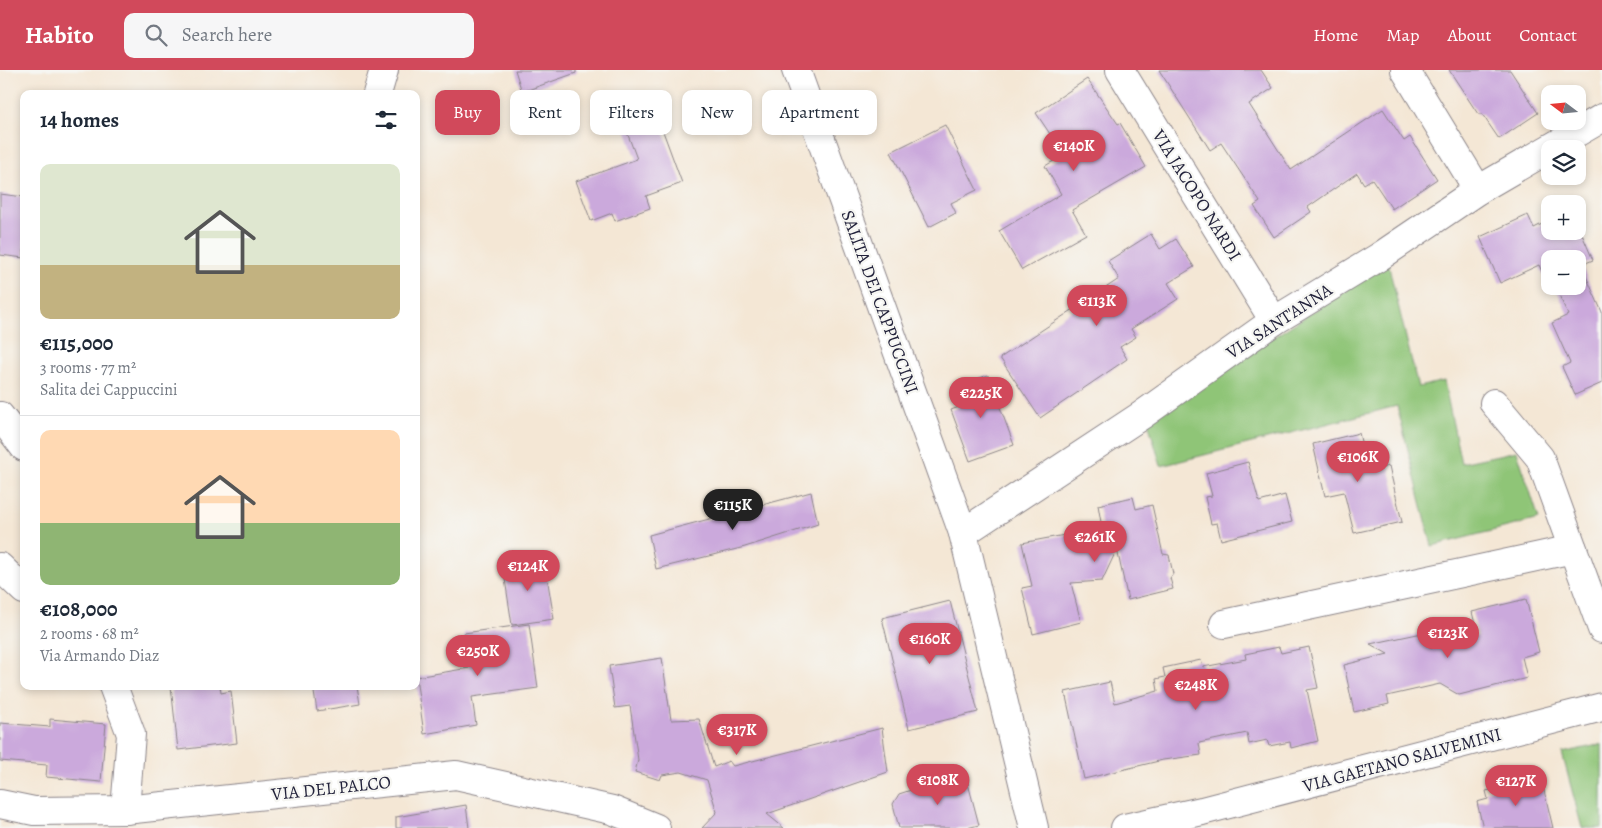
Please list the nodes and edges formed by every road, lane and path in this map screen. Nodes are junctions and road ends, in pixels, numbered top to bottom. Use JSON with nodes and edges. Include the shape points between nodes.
{"nodes":[{"id":1,"x":384,"y":70,"type":"edge"},
{"id":2,"x":796,"y":70,"type":"edge"},
{"id":3,"x":1120,"y":70,"type":"edge"},
{"id":4,"x":1405,"y":70,"type":"edge"},
{"id":5,"x":378,"y":90,"type":"edge"},
{"id":6,"x":1602,"y":118,"type":"edge"},
{"id":7,"x":1478,"y":190,"type":"junction"},
{"id":8,"x":1274,"y":320,"type":"junction"},
{"id":9,"x":1494,"y":403,"type":"dead end"},
{"id":10,"x":0,"y":416,"type":"edge"},
{"id":11,"x":20,"y":442,"type":"edge"},
{"id":12,"x":963,"y":533,"type":"junction"},
{"id":13,"x":1574,"y":549,"type":"junction"},
{"id":14,"x":0,"y":566,"type":"edge"},
{"id":15,"x":20,"y":586,"type":"edge"},
{"id":16,"x":1224,"y":624,"type":"dead end"},
{"id":17,"x":1602,"y":629,"type":"edge"},
{"id":18,"x":114,"y":690,"type":"edge"},
{"id":19,"x":1602,"y":707,"type":"edge"},
{"id":20,"x":0,"y":804,"type":"edge"},
{"id":21,"x":125,"y":810,"type":"junction"},
{"id":22,"x":36,"y":819,"type":"edge"},
{"id":23,"x":1200,"y":820,"type":"edge"},
{"id":24,"x":656,"y":828,"type":"edge"},
{"id":25,"x":1034,"y":828,"type":"edge"},
{"id":26,"x":1125,"y":828,"type":"edge"}],
"edges":[{"from":1,"to":5,"type":"street"},
{"from":2,"to":12,"type":"street","name":"SALITA DEI CAPPUCCINI"},
{"from":3,"to":8,"type":"street","name":"VIA JACOPO NARDI"},
{"from":4,"to":7,"type":"street"},
{"from":6,"to":7,"type":"street","name":"VIA SANT'ANNA"},
{"from":7,"to":8,"type":"street","name":"VIA SANT'ANNA","via":[[1379,258]]},
{"from":8,"to":12,"type":"street","name":"VIA SANT'ANNA","via":[[1142,415]]},
{"from":9,"to":13,"type":"street","via":[[1540,458]]},
{"from":10,"to":11,"type":"street"},
{"from":12,"to":25,"type":"street","name":"SALITA DEI CAPPUCCINI"},
{"from":13,"to":16,"type":"street"},
{"from":13,"to":17,"type":"street"},
{"from":14,"to":15,"type":"street"},
{"from":18,"to":21,"type":"street","via":[[131,734]]},
{"from":19,"to":23,"type":"street","name":"VIA GAETANO SALVEMINI"},
{"from":20,"to":22,"type":"street","name":"VIA DEL PALCO"},
{"from":21,"to":22,"type":"street","name":"VIA DEL PALCO"},
{"from":21,"to":24,"type":"street","name":"VIA DEL PALCO","via":[[456,775],[612,810]]},
{"from":23,"to":26,"type":"street","name":"VIA GAETANO SALVEMINI"}]}
